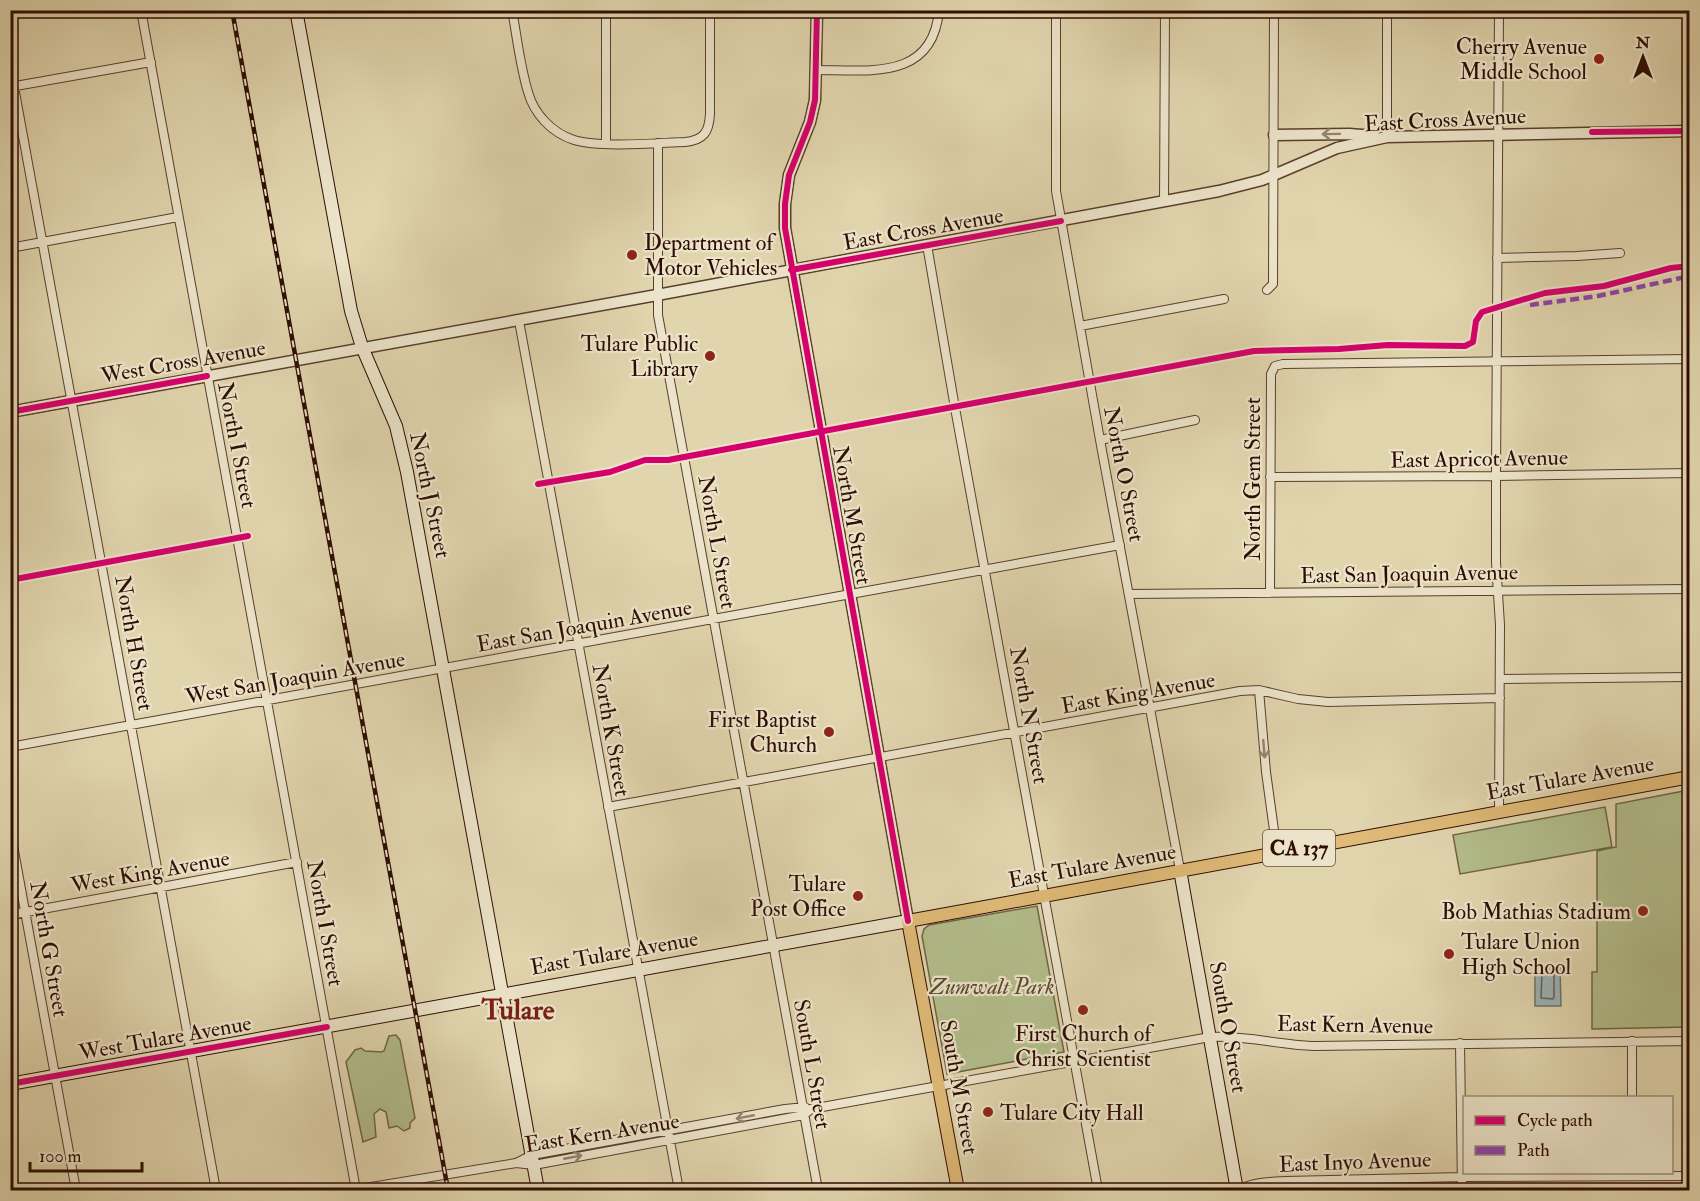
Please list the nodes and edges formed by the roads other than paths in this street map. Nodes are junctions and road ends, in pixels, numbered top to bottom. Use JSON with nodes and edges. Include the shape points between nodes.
{"nodes":[{"id":1,"x":141,"y":10,"type":"edge"},
{"id":2,"x":296,"y":10,"type":"edge"},
{"id":3,"x":512,"y":10,"type":"edge"},
{"id":4,"x":606,"y":10,"type":"edge"},
{"id":5,"x":710,"y":10,"type":"edge"},
{"id":6,"x":817,"y":10,"type":"edge"},
{"id":7,"x":939,"y":10,"type":"edge"},
{"id":8,"x":1056,"y":10,"type":"edge"},
{"id":9,"x":1165,"y":10,"type":"edge"},
{"id":10,"x":1274,"y":10,"type":"edge"},
{"id":11,"x":1387,"y":10,"type":"edge"},
{"id":12,"x":1499,"y":10,"type":"edge"},
{"id":13,"x":151,"y":62,"type":"junction"},
{"id":14,"x":10,"y":65,"type":"edge"},
{"id":15,"x":816,"y":70,"type":"junction"},
{"id":16,"x":12,"y":87,"type":"edge"},
{"id":17,"x":1689,"y":131,"type":"edge"},
{"id":18,"x":1498,"y":134,"type":"junction"},
{"id":19,"x":1274,"y":135,"type":"junction"},
{"id":20,"x":1387,"y":137,"type":"junction"},
{"id":21,"x":606,"y":143,"type":"junction"},
{"id":22,"x":658,"y":143,"type":"junction"},
{"id":23,"x":1273,"y":175,"type":"junction"},
{"id":24,"x":1164,"y":202,"type":"junction"},
{"id":25,"x":178,"y":218,"type":"junction"},
{"id":26,"x":1061,"y":221,"type":"junction"},
{"id":27,"x":43,"y":242,"type":"junction"},
{"id":28,"x":927,"y":245,"type":"junction"},
{"id":29,"x":10,"y":248,"type":"edge"},
{"id":30,"x":1620,"y":253,"type":"dead end"},
{"id":31,"x":1497,"y":258,"type":"junction"},
{"id":32,"x":791,"y":270,"type":"junction"},
{"id":33,"x":1267,"y":290,"type":"dead end"},
{"id":34,"x":657,"y":296,"type":"junction"},
{"id":35,"x":1224,"y":299,"type":"dead end"},
{"id":36,"x":519,"y":321,"type":"junction"},
{"id":37,"x":1080,"y":326,"type":"junction"},
{"id":38,"x":362,"y":347,"type":"junction"},
{"id":39,"x":1689,"y":359,"type":"edge"},
{"id":40,"x":1496,"y":362,"type":"junction"},
{"id":41,"x":207,"y":376,"type":"junction"},
{"id":42,"x":72,"y":400,"type":"junction"},
{"id":43,"x":10,"y":412,"type":"edge"},
{"id":44,"x":1195,"y":420,"type":"dead end"},
{"id":45,"x":1100,"y":440,"type":"junction"},
{"id":46,"x":1689,"y":473,"type":"edge"},
{"id":47,"x":1496,"y":476,"type":"junction"},
{"id":48,"x":1270,"y":477,"type":"junction"},
{"id":49,"x":1120,"y":545,"type":"junction"},
{"id":50,"x":985,"y":571,"type":"junction"},
{"id":51,"x":1689,"y":589,"type":"edge"},
{"id":52,"x":1498,"y":591,"type":"junction"},
{"id":53,"x":1270,"y":593,"type":"junction"},
{"id":54,"x":849,"y":594,"type":"junction"},
{"id":55,"x":1129,"y":594,"type":"junction"},
{"id":56,"x":714,"y":620,"type":"junction"},
{"id":57,"x":579,"y":645,"type":"junction"},
{"id":58,"x":443,"y":669,"type":"junction"},
{"id":59,"x":1689,"y":677,"type":"edge"},
{"id":60,"x":1500,"y":679,"type":"junction"},
{"id":61,"x":1259,"y":690,"type":"junction"},
{"id":62,"x":1500,"y":698,"type":"junction"},
{"id":63,"x":267,"y":701,"type":"junction"},
{"id":64,"x":1150,"y":707,"type":"junction"},
{"id":65,"x":131,"y":725,"type":"junction"},
{"id":66,"x":1014,"y":732,"type":"junction"},
{"id":67,"x":10,"y":747,"type":"edge"},
{"id":68,"x":879,"y":757,"type":"junction"},
{"id":69,"x":1689,"y":777,"type":"edge"},
{"id":70,"x":743,"y":782,"type":"junction"},
{"id":71,"x":608,"y":807,"type":"junction"},
{"id":72,"x":1500,"y":812,"type":"junction"},
{"id":73,"x":10,"y":829,"type":"edge"},
{"id":74,"x":1277,"y":852,"type":"junction"},
{"id":75,"x":297,"y":862,"type":"junction"},
{"id":76,"x":1180,"y":870,"type":"junction"},
{"id":77,"x":161,"y":888,"type":"junction"},
{"id":78,"x":1044,"y":895,"type":"junction"},
{"id":79,"x":26,"y":913,"type":"junction"},
{"id":80,"x":10,"y":915,"type":"edge"},
{"id":81,"x":908,"y":921,"type":"junction"},
{"id":82,"x":774,"y":944,"type":"junction"},
{"id":83,"x":639,"y":969,"type":"junction"},
{"id":84,"x":502,"y":994,"type":"junction"},
{"id":85,"x":327,"y":1027,"type":"junction"},
{"id":86,"x":1210,"y":1037,"type":"junction"},
{"id":87,"x":1632,"y":1041,"type":"junction"},
{"id":88,"x":1689,"y":1041,"type":"edge"},
{"id":89,"x":1460,"y":1043,"type":"junction"},
{"id":90,"x":191,"y":1051,"type":"junction"},
{"id":91,"x":1074,"y":1060,"type":"junction"},
{"id":92,"x":55,"y":1075,"type":"junction"},
{"id":93,"x":10,"y":1084,"type":"edge"},
{"id":94,"x":939,"y":1085,"type":"junction"},
{"id":95,"x":1632,"y":1096,"type":"edge"},
{"id":96,"x":806,"y":1110,"type":"junction"},
{"id":97,"x":669,"y":1135,"type":"junction"},
{"id":98,"x":533,"y":1160,"type":"junction"},
{"id":99,"x":1632,"y":1174,"type":"edge"},
{"id":100,"x":1689,"y":1176,"type":"edge"},
{"id":101,"x":1462,"y":1177,"type":"junction"},
{"id":102,"x":355,"y":1190,"type":"edge"},
{"id":103,"x":76,"y":1191,"type":"edge"},
{"id":104,"x":216,"y":1191,"type":"edge"},
{"id":105,"x":538,"y":1191,"type":"edge"},
{"id":106,"x":679,"y":1191,"type":"edge"},
{"id":107,"x":818,"y":1191,"type":"edge"},
{"id":108,"x":958,"y":1191,"type":"edge"},
{"id":109,"x":1098,"y":1191,"type":"edge"},
{"id":110,"x":1238,"y":1191,"type":"edge"},
{"id":111,"x":1462,"y":1191,"type":"edge"}],
"edges":[{"from":1,"to":13,"type":"street","name":"North I Street"},
{"from":2,"to":38,"type":"main road","name":"North J Street","via":[[343,274]]},
{"from":3,"to":21,"type":"street","via":[[528,93],[538,114],[552,128],[575,140]]},
{"from":4,"to":21,"type":"street"},
{"from":5,"to":22,"type":"street","via":[[709,127],[706,134],[693,141]]},
{"from":6,"to":15,"type":"street","name":"North M Street"},
{"from":7,"to":15,"type":"street","via":[[931,43],[911,60],[884,69]]},
{"from":8,"to":26,"type":"street","name":"North O Street","via":[[1055,173]]},
{"from":9,"to":24,"type":"street"},
{"from":10,"to":19,"type":"street"},
{"from":11,"to":20,"type":"street"},
{"from":12,"to":18,"type":"street"},
{"from":13,"to":16,"type":"street"},
{"from":13,"to":25,"type":"street","name":"North I Street"},
{"from":14,"to":16,"type":"street","name":"North H Street"},
{"from":15,"to":32,"type":"street","name":"North M Street","via":[[814,107],[786,194],[785,228]]},
{"from":16,"to":27,"type":"street","name":"North H Street"},
{"from":17,"to":18,"type":"street","name":"East Cross Avenue"},
{"from":18,"to":20,"type":"street","name":"East Cross Avenue"},
{"from":18,"to":31,"type":"street"},
{"from":20,"to":19,"type":"street","one_way":true},
{"from":19,"to":23,"type":"street"},
{"from":20,"to":23,"type":"street","name":"East Cross Avenue","via":[[1337,148]]},
{"from":21,"to":22,"type":"street"},
{"from":22,"to":34,"type":"street","name":"North L Street"},
{"from":23,"to":24,"type":"street","name":"East Cross Avenue","via":[[1230,189]]},
{"from":23,"to":33,"type":"street","via":[[1273,284]]},
{"from":24,"to":26,"type":"street","name":"East Cross Avenue"},
{"from":25,"to":27,"type":"street"},
{"from":25,"to":41,"type":"street","name":"North I Street"},
{"from":26,"to":28,"type":"street","name":"East Cross Avenue"},
{"from":26,"to":37,"type":"street","name":"North O Street"},
{"from":27,"to":29,"type":"street"},
{"from":27,"to":42,"type":"street","name":"North H Street"},
{"from":28,"to":32,"type":"street","name":"East Cross Avenue"},
{"from":28,"to":50,"type":"street","name":"North N Street"},
{"from":30,"to":31,"type":"street"},
{"from":31,"to":40,"type":"street"},
{"from":32,"to":34,"type":"street","name":"East Cross Avenue"},
{"from":32,"to":54,"type":"street","name":"North M Street"},
{"from":34,"to":36,"type":"street","name":"East Cross Avenue"},
{"from":34,"to":56,"type":"street","name":"North L Street"},
{"from":35,"to":37,"type":"street"},
{"from":36,"to":38,"type":"street","name":"East Cross Avenue"},
{"from":36,"to":57,"type":"street","name":"North K Street"},
{"from":37,"to":45,"type":"street","name":"North O Street"},
{"from":38,"to":41,"type":"street","name":"West Cross Avenue"},
{"from":38,"to":58,"type":"main road","name":"North J Street","via":[[388,403],[404,453]]},
{"from":39,"to":40,"type":"street"},
{"from":40,"to":47,"type":"street"},
{"from":40,"to":48,"type":"street","name":"North Gem Street","via":[[1275,366],[1270,374]]},
{"from":41,"to":42,"type":"street","name":"West Cross Avenue"},
{"from":41,"to":63,"type":"street","name":"North I Street"},
{"from":42,"to":43,"type":"street","name":"West Cross Avenue"},
{"from":42,"to":65,"type":"street","name":"North H Street"},
{"from":44,"to":45,"type":"street"},
{"from":45,"to":49,"type":"street","name":"North O Street"},
{"from":46,"to":47,"type":"street","name":"East Apricot Avenue"},
{"from":47,"to":48,"type":"street","name":"East Apricot Avenue"},
{"from":47,"to":52,"type":"street"},
{"from":48,"to":53,"type":"street","name":"North Gem Street"},
{"from":49,"to":50,"type":"street","name":"East San Joaquin Avenue"},
{"from":49,"to":55,"type":"street","name":"North O Street"},
{"from":50,"to":54,"type":"street","name":"East San Joaquin Avenue"},
{"from":50,"to":66,"type":"street","name":"North N Street"},
{"from":51,"to":52,"type":"street","name":"East San Joaquin Avenue"},
{"from":52,"to":53,"type":"street","name":"East San Joaquin Avenue"},
{"from":52,"to":60,"type":"street"},
{"from":53,"to":55,"type":"street","name":"East San Joaquin Avenue"},
{"from":54,"to":56,"type":"street","name":"East San Joaquin Avenue"},
{"from":54,"to":68,"type":"street","name":"North M Street"},
{"from":55,"to":64,"type":"street","name":"North O Street"},
{"from":56,"to":57,"type":"street","name":"East San Joaquin Avenue"},
{"from":56,"to":70,"type":"street","name":"North L Street"},
{"from":57,"to":58,"type":"street","name":"East San Joaquin Avenue"},
{"from":57,"to":71,"type":"street","name":"North K Street"},
{"from":58,"to":63,"type":"street","name":"West San Joaquin Avenue"},
{"from":58,"to":84,"type":"main road","name":"North J Street"},
{"from":59,"to":60,"type":"street"},
{"from":60,"to":62,"type":"street"},
{"from":61,"to":62,"type":"street","name":"East King Avenue","via":[[1328,702]]},
{"from":61,"to":64,"type":"street","name":"East King Avenue"},
{"from":61,"to":74,"type":"street","one_way":true},
{"from":62,"to":72,"type":"street"},
{"from":63,"to":65,"type":"street","name":"West San Joaquin Avenue"},
{"from":63,"to":75,"type":"street","name":"North I Street"},
{"from":64,"to":66,"type":"street","name":"East King Avenue"},
{"from":64,"to":76,"type":"street","name":"North O Street"},
{"from":65,"to":67,"type":"street","name":"West San Joaquin Avenue"},
{"from":65,"to":77,"type":"street","name":"North H Street"},
{"from":66,"to":68,"type":"street","name":"East King Avenue"},
{"from":66,"to":78,"type":"street","name":"North N Street"},
{"from":68,"to":70,"type":"street","name":"East King Avenue"},
{"from":68,"to":81,"type":"street","name":"North M Street"},
{"from":69,"to":72,"type":"main road","name":"East Tulare Avenue","number":"CA 137"},
{"from":70,"to":71,"type":"street","name":"East King Avenue"},
{"from":70,"to":82,"type":"street","name":"North L Street"},
{"from":71,"to":83,"type":"street","name":"North K Street"},
{"from":72,"to":74,"type":"main road","name":"East Tulare Avenue","number":"CA 137"},
{"from":73,"to":79,"type":"street","name":"North G Street"},
{"from":74,"to":76,"type":"main road","name":"East Tulare Avenue","number":"CA 137"},
{"from":75,"to":77,"type":"street","name":"West King Avenue"},
{"from":75,"to":85,"type":"street","name":"North I Street"},
{"from":76,"to":78,"type":"main road","name":"East Tulare Avenue","number":"CA 137"},
{"from":76,"to":86,"type":"main road","name":"South O Street"},
{"from":77,"to":79,"type":"street","name":"West King Avenue"},
{"from":77,"to":90,"type":"street","name":"North H Street"},
{"from":78,"to":81,"type":"main road","name":"East Tulare Avenue","number":"CA 137"},
{"from":78,"to":91,"type":"street","name":"North N Street"},
{"from":79,"to":80,"type":"street","name":"West King Avenue"},
{"from":79,"to":92,"type":"street","name":"North G Street"},
{"from":81,"to":82,"type":"main road","name":"East Tulare Avenue"},
{"from":81,"to":94,"type":"main road","name":"South M Street"},
{"from":82,"to":83,"type":"main road","name":"East Tulare Avenue"},
{"from":82,"to":96,"type":"street","name":"South L Street"},
{"from":83,"to":84,"type":"main road","name":"East Tulare Avenue"},
{"from":83,"to":97,"type":"street","name":"North K Street"},
{"from":84,"to":85,"type":"main road","name":"West Tulare Avenue"},
{"from":84,"to":98,"type":"main road","name":"North J Street"},
{"from":85,"to":90,"type":"main road","name":"West Tulare Avenue"},
{"from":85,"to":102,"type":"street","name":"North I Street"},
{"from":86,"to":89,"type":"street","name":"East Kern Avenue","via":[[1246,1037],[1306,1046]]},
{"from":86,"to":91,"type":"street","name":"East Kern Avenue"},
{"from":86,"to":110,"type":"main road","name":"South O Street"},
{"from":87,"to":88,"type":"street","name":"East Kern Avenue"},
{"from":87,"to":89,"type":"street","name":"East Kern Avenue"},
{"from":87,"to":95,"type":"street"},
{"from":89,"to":101,"type":"street"},
{"from":90,"to":92,"type":"main road","name":"West Tulare Avenue"},
{"from":90,"to":104,"type":"street","name":"North H Street"},
{"from":91,"to":94,"type":"street","name":"East Kern Avenue"},
{"from":91,"to":109,"type":"street","name":"North N Street"},
{"from":92,"to":93,"type":"main road","name":"West Tulare Avenue"},
{"from":92,"to":103,"type":"street","name":"North G Street"},
{"from":94,"to":96,"type":"street","name":"East Kern Avenue"},
{"from":94,"to":108,"type":"main road","name":"South M Street"},
{"from":96,"to":97,"type":"street","name":"East Kern Avenue"},
{"from":96,"to":107,"type":"street","name":"South L Street"},
{"from":97,"to":98,"type":"street","name":"East Kern Avenue"},
{"from":97,"to":106,"type":"street","name":"North K Street"},
{"from":98,"to":102,"type":"street","name":"East Kern Avenue"},
{"from":98,"to":105,"type":"main road","name":"North J Street"},
{"from":99,"to":100,"type":"street","name":"East Inyo Avenue"},
{"from":99,"to":101,"type":"street","name":"East Inyo Avenue"},
{"from":101,"to":110,"type":"street","name":"East Inyo Avenue","via":[[1264,1182]]},
{"from":101,"to":111,"type":"street"}]}
